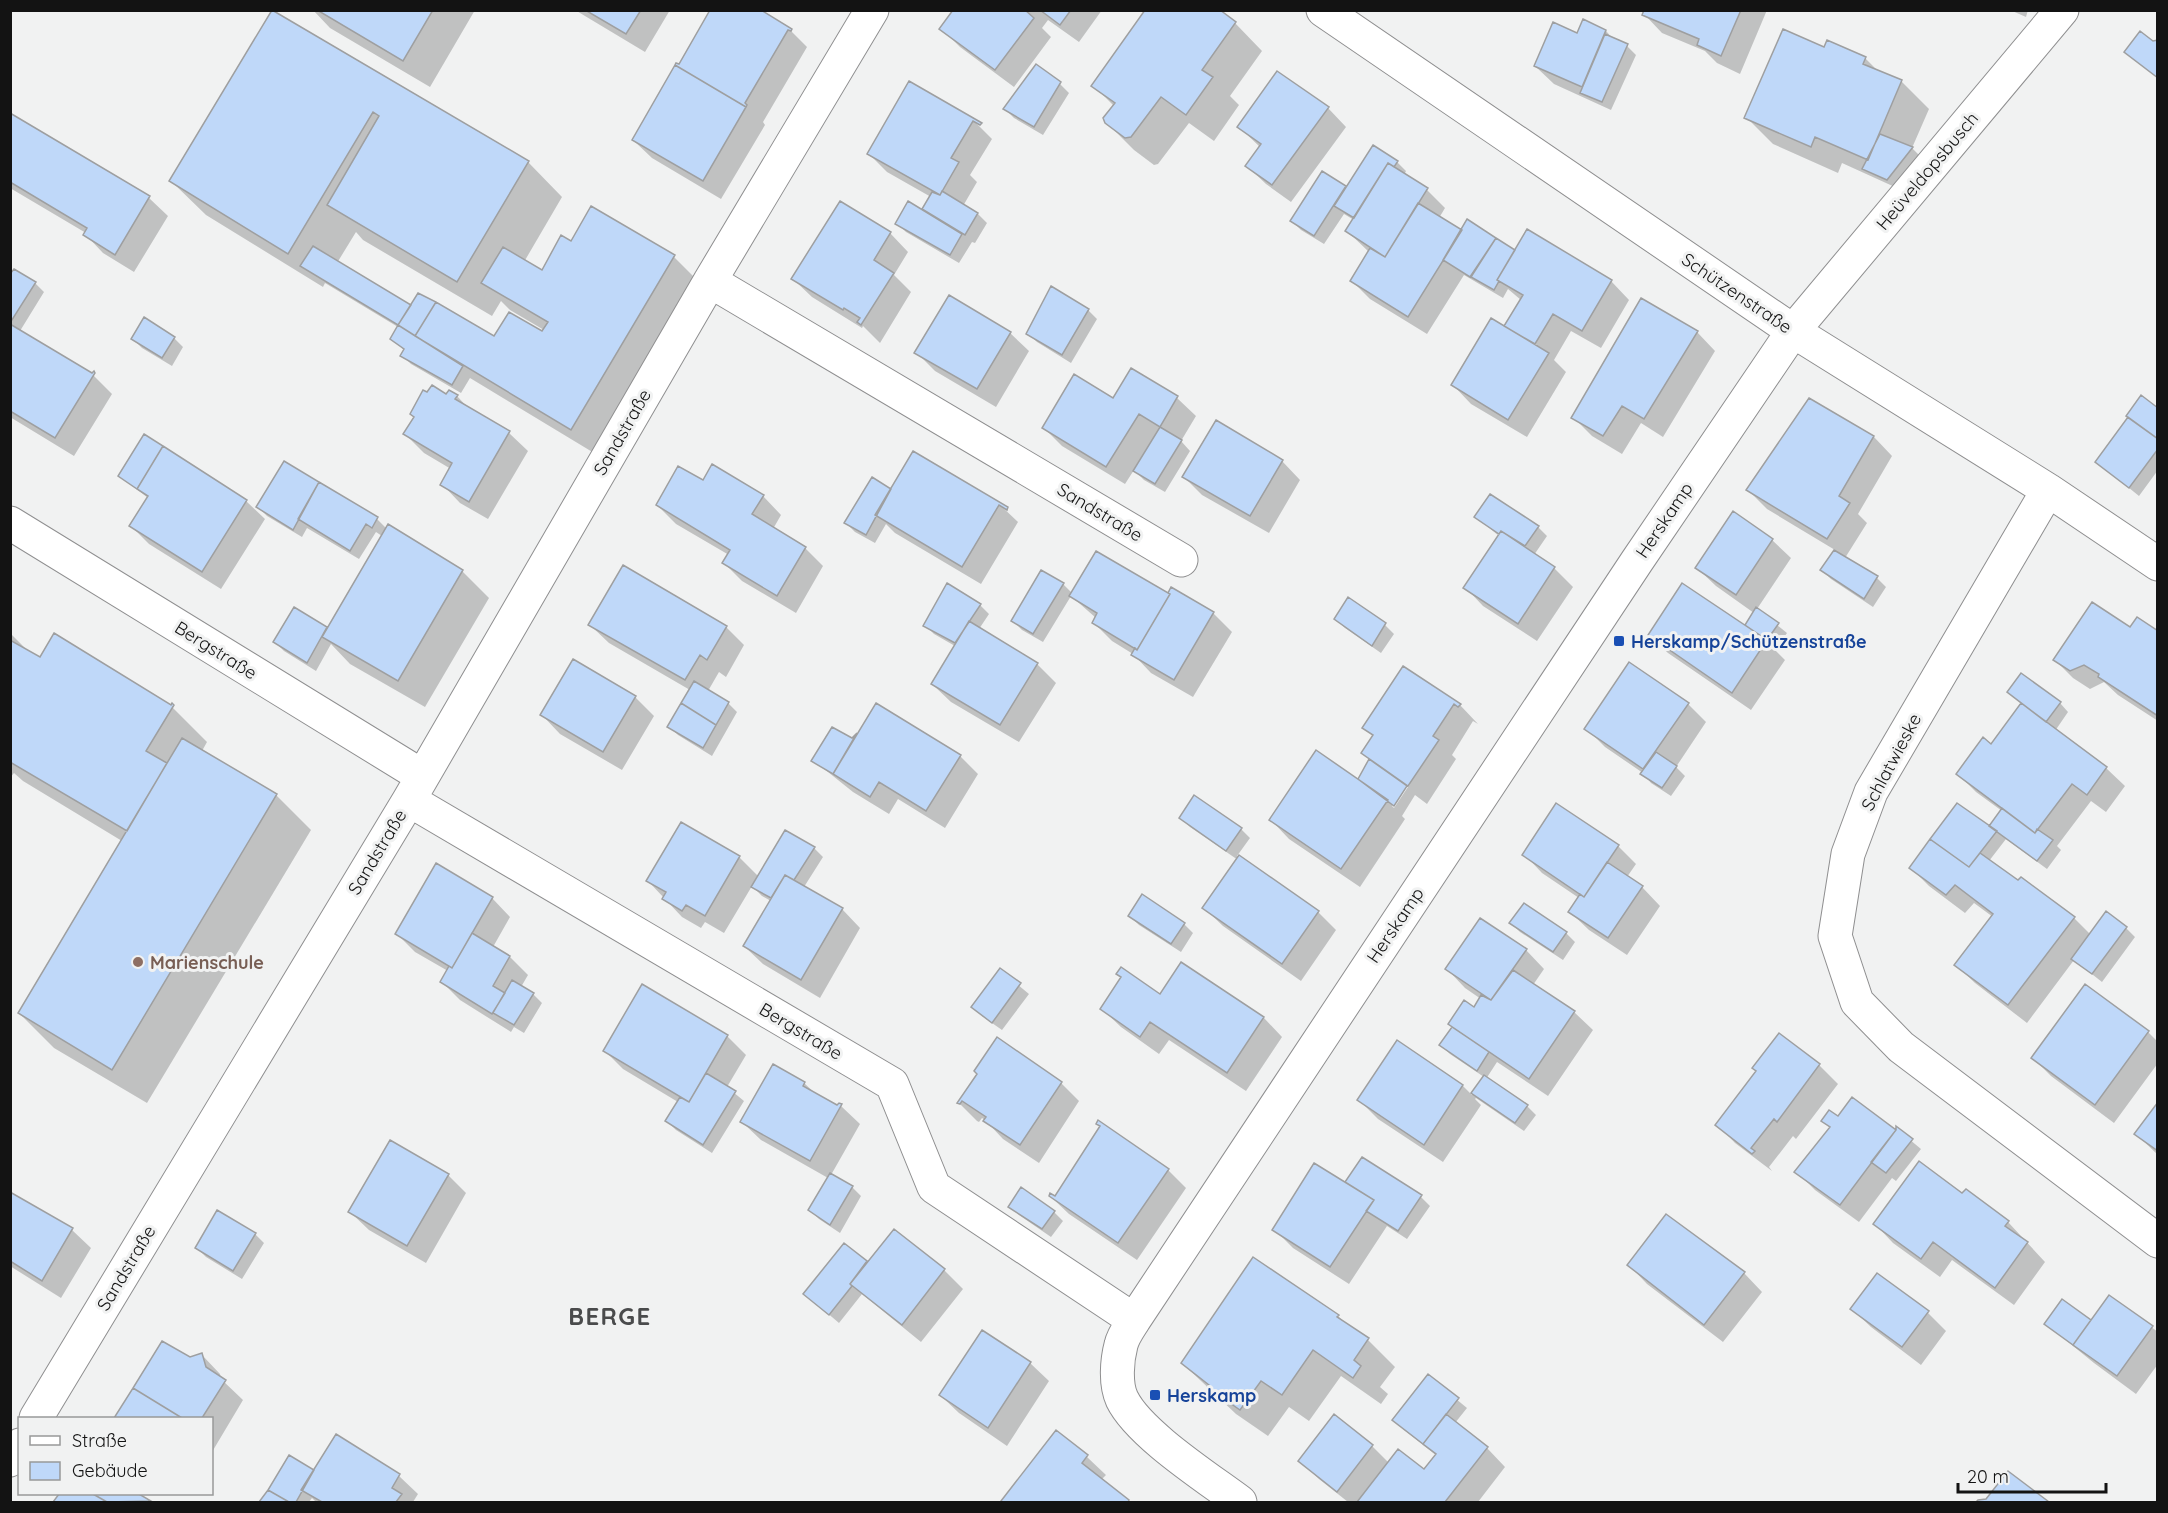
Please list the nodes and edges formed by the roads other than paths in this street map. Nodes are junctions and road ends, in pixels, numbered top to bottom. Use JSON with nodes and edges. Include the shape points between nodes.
{"nodes":[{"id":1,"x":872,"y":10,"type":"edge"},
{"id":2,"x":1323,"y":10,"type":"edge"},
{"id":3,"x":2062,"y":10,"type":"edge"},
{"id":4,"x":710,"y":281,"type":"junction"},
{"id":5,"x":1793,"y":331,"type":"junction"},
{"id":6,"x":2048,"y":490,"type":"junction"},
{"id":7,"x":10,"y":523,"type":"edge"},
{"id":8,"x":1181,"y":560,"type":"dead end"},
{"id":9,"x":2157,"y":564,"type":"edge"},
{"id":10,"x":416,"y":788,"type":"junction"},
{"id":11,"x":2157,"y":1241,"type":"edge"},
{"id":12,"x":1134,"y":1320,"type":"junction"},
{"id":13,"x":37,"y":1417,"type":"edge"},
{"id":14,"x":1240,"y":1503,"type":"edge"}],
"edges":[{"from":1,"to":4,"type":"street","name":"Sandstraße"},
{"from":2,"to":5,"type":"street","name":"Schützenstraße"},
{"from":3,"to":5,"type":"street","name":"Heüveldopsbusch"},
{"from":4,"to":8,"type":"street","name":"Sandstraße"},
{"from":4,"to":10,"type":"street","name":"Sandstraße"},
{"from":5,"to":6,"type":"street","name":"Schützenstraße"},
{"from":5,"to":12,"type":"street","name":"Herskamp","via":[[1630,570]]},
{"from":6,"to":9,"type":"street","name":"Schützenstraße"},
{"from":6,"to":11,"type":"street","name":"Schlatwieske","via":[[1870,792],[1848,854],[1835,936],[1857,1002],[1901,1047]]},
{"from":7,"to":10,"type":"street","name":"Bergstraße"},
{"from":10,"to":12,"type":"street","name":"Bergstraße","via":[[892,1084],[934,1187]]},
{"from":10,"to":13,"type":"street","name":"Sandstraße"},
{"from":12,"to":14,"type":"street","name":"Herskamp","via":[[1121,1343],[1121,1398],[1136,1420]]}]}
